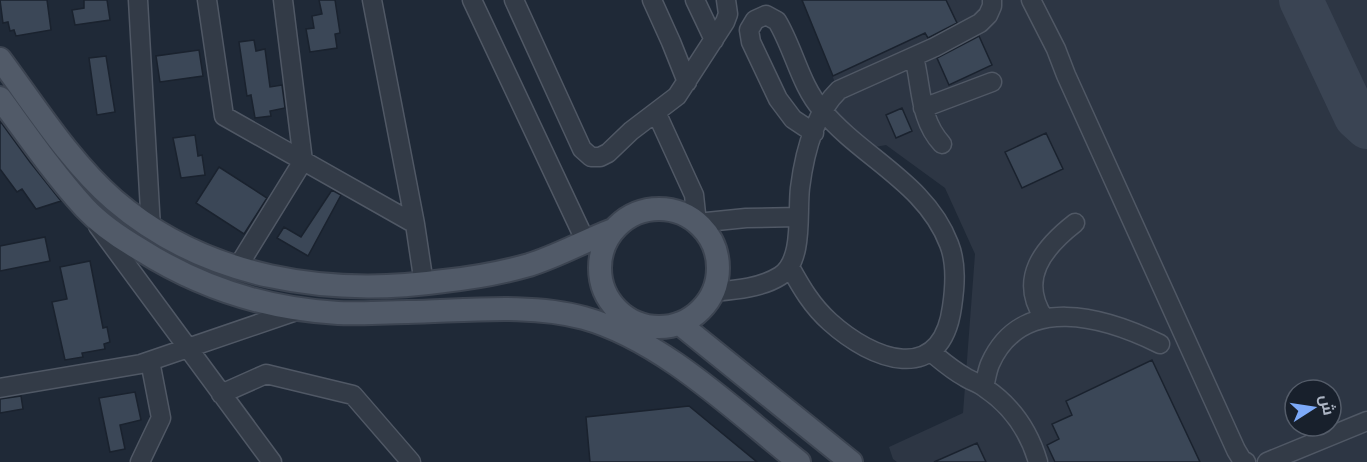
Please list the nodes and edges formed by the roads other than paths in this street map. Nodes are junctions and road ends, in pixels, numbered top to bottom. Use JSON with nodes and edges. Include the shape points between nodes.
{"nodes":[{"id":1,"x":138,"y":0,"type":"edge"},
{"id":2,"x":207,"y":0,"type":"edge"},
{"id":3,"x":283,"y":0,"type":"edge"},
{"id":4,"x":372,"y":0,"type":"edge"},
{"id":5,"x":472,"y":0,"type":"edge"},
{"id":6,"x":514,"y":0,"type":"edge"},
{"id":7,"x":652,"y":0,"type":"edge"},
{"id":8,"x":695,"y":0,"type":"edge"},
{"id":9,"x":726,"y":0,"type":"edge"},
{"id":10,"x":992,"y":0,"type":"edge"},
{"id":11,"x":1032,"y":0,"type":"edge"},
{"id":12,"x":714,"y":40,"type":"junction"},
{"id":13,"x":914,"y":57,"type":"junction"},
{"id":14,"x":0,"y":59,"type":"edge"},
{"id":15,"x":687,"y":82,"type":"junction"},
{"id":16,"x":992,"y":82,"type":"dead end"},
{"id":17,"x":2,"y":104,"type":"edge"},
{"id":18,"x":923,"y":108,"type":"junction"},
{"id":19,"x":656,"y":112,"type":"junction"},
{"id":20,"x":823,"y":112,"type":"junction"},
{"id":21,"x":814,"y":133,"type":"junction"},
{"id":22,"x":942,"y":144,"type":"dead end"},
{"id":23,"x":303,"y":161,"type":"junction"},
{"id":24,"x":87,"y":210,"type":"junction"},
{"id":25,"x":798,"y":217,"type":"junction"},
{"id":26,"x":697,"y":223,"type":"junction"},
{"id":27,"x":1075,"y":223,"type":"dead end"},
{"id":28,"x":415,"y":224,"type":"junction"},
{"id":29,"x":151,"y":228,"type":"junction"},
{"id":30,"x":613,"y":230,"type":"junction"},
{"id":31,"x":585,"y":240,"type":"junction"},
{"id":32,"x":790,"y":267,"type":"junction"},
{"id":33,"x":237,"y":268,"type":"junction"},
{"id":34,"x":424,"y":284,"type":"junction"},
{"id":35,"x":713,"y":292,"type":"junction"},
{"id":36,"x":299,"y":310,"type":"junction"},
{"id":37,"x":1044,"y":318,"type":"junction"},
{"id":38,"x":680,"y":324,"type":"junction"},
{"id":39,"x":1160,"y":344,"type":"dead end"},
{"id":40,"x":186,"y":347,"type":"junction"},
{"id":41,"x":931,"y":352,"type":"junction"},
{"id":42,"x":150,"y":361,"type":"junction"},
{"id":43,"x":984,"y":387,"type":"junction"},
{"id":44,"x":0,"y":388,"type":"edge"},
{"id":45,"x":221,"y":394,"type":"junction"},
{"id":46,"x":1367,"y":421,"type":"edge"},
{"id":47,"x":140,"y":462,"type":"edge"},
{"id":48,"x":272,"y":462,"type":"edge"},
{"id":49,"x":411,"y":462,"type":"edge"},
{"id":50,"x":799,"y":462,"type":"edge"},
{"id":51,"x":851,"y":462,"type":"edge"},
{"id":52,"x":1038,"y":462,"type":"edge"},
{"id":53,"x":1246,"y":462,"type":"edge"},
{"id":54,"x":1267,"y":462,"type":"edge"}],
"edges":[{"from":1,"to":29,"type":"street"},
{"from":2,"to":23,"type":"street","via":[[224,116]]},
{"from":3,"to":23,"type":"street"},
{"from":4,"to":28,"type":"street"},
{"from":5,"to":31,"type":"street"},
{"from":6,"to":19,"type":"street","via":[[586,154],[600,157],[608,153]]},
{"from":7,"to":15,"type":"street"},
{"from":8,"to":12,"type":"street"},
{"from":9,"to":12,"type":"street","via":[[728,14]]},
{"from":10,"to":13,"type":"street","via":[[988,15],[980,23]]},
{"from":11,"to":53,"type":"street","via":[[1236,450]]},
{"from":12,"to":15,"type":"street"},
{"from":13,"to":18,"type":"street"},
{"from":13,"to":20,"type":"street","via":[[839,90]]},
{"from":14,"to":29,"type":"main road","via":[[81,167],[114,200]]},
{"from":15,"to":19,"type":"street","via":[[671,102]]},
{"from":16,"to":18,"type":"street"},
{"from":17,"to":24,"type":"main road"},
{"from":18,"to":22,"type":"street","via":[[929,127]]},
{"from":19,"to":26,"type":"street","via":[[694,195]]},
{"from":20,"to":21,"type":"street"},
{"from":20,"to":21,"type":"street","via":[[777,21],[766,15],[755,20],[749,30],[751,42],[778,99],[793,119]]},
{"from":20,"to":41,"type":"street","via":[[933,212],[950,246],[956,283],[951,320],[944,338]]},
{"from":21,"to":25,"type":"street","via":[[805,162]]},
{"from":23,"to":28,"type":"street"},
{"from":23,"to":33,"type":"street"},
{"from":24,"to":36,"type":"main road","via":[[124,240],[207,286]]},
{"from":24,"to":40,"type":"street"},
{"from":25,"to":26,"type":"street"},
{"from":25,"to":32,"type":"street"},
{"from":26,"to":30,"type":"main road","via":[[677,211],[653,208],[631,215]]},
{"from":26,"to":35,"type":"main road","via":[[715,249],[718,271]]},
{"from":27,"to":37,"type":"street","via":[[1043,255],[1034,276],[1031,291]]},
{"from":28,"to":34,"type":"street"},
{"from":29,"to":33,"type":"main road","via":[[192,251]]},
{"from":30,"to":31,"type":"main road"},
{"from":30,"to":38,"type":"main road","via":[[602,251],[600,275],[614,307],[645,326]]},
{"from":31,"to":34,"type":"main road","via":[[554,257],[503,272]]},
{"from":32,"to":35,"type":"street","via":[[765,283]]},
{"from":32,"to":41,"type":"street","via":[[829,321],[869,349],[894,358],[913,359]]},
{"from":33,"to":34,"type":"main road","via":[[312,284]]},
{"from":35,"to":38,"type":"main road","via":[[700,311]]},
{"from":36,"to":40,"type":"street"},
{"from":36,"to":50,"type":"main road","via":[[540,311],[582,318],[622,332],[666,358]]},
{"from":37,"to":39,"type":"street","via":[[1084,318],[1110,323]]},
{"from":37,"to":43,"type":"street","via":[[1014,333],[1002,345],[990,365]]},
{"from":38,"to":51,"type":"main road"},
{"from":40,"to":42,"type":"street"},
{"from":40,"to":45,"type":"street"},
{"from":41,"to":43,"type":"street"},
{"from":42,"to":44,"type":"street"},
{"from":42,"to":47,"type":"street","via":[[161,418]]},
{"from":43,"to":52,"type":"street","via":[[1021,422]]},
{"from":45,"to":48,"type":"street"},
{"from":45,"to":49,"type":"street","via":[[266,374],[353,395]]},
{"from":46,"to":54,"type":"street"}]}
